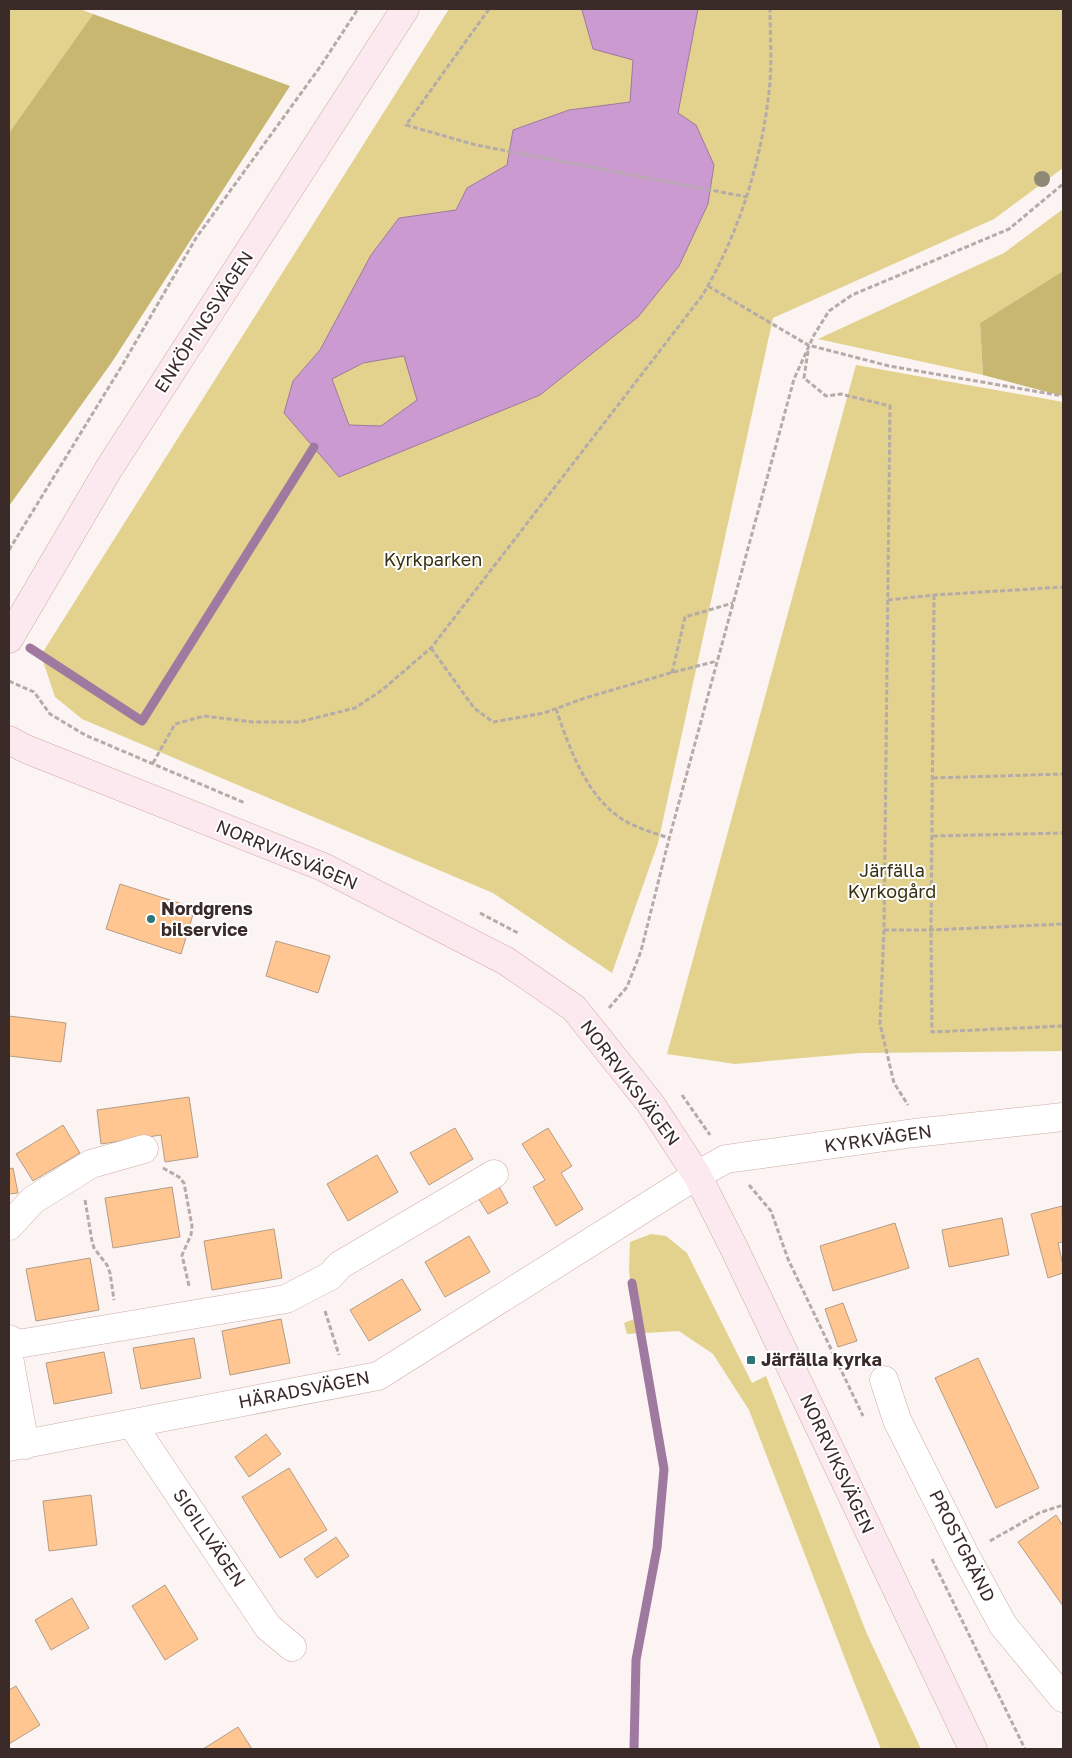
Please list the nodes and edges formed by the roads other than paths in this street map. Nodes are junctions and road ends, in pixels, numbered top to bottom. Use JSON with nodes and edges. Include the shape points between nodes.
{"nodes":[{"id":1,"x":405,"y":9,"type":"edge"},
{"id":2,"x":9,"y":638,"type":"edge"},
{"id":3,"x":9,"y":740,"type":"edge"},
{"id":4,"x":1063,"y":1117,"type":"edge"},
{"id":5,"x":144,"y":1149,"type":"road end"},
{"id":6,"x":494,"y":1174,"type":"dead end"},
{"id":7,"x":696,"y":1175,"type":"junction"},
{"id":8,"x":9,"y":1226,"type":"edge"},
{"id":9,"x":9,"y":1339,"type":"edge"},
{"id":10,"x":9,"y":1357,"type":"edge"},
{"id":11,"x":884,"y":1380,"type":"dead end"},
{"id":12,"x":132,"y":1424,"type":"junction"},
{"id":13,"x":17,"y":1446,"type":"edge"},
{"id":14,"x":292,"y":1647,"type":"dead end"},
{"id":15,"x":1063,"y":1698,"type":"edge"},
{"id":16,"x":973,"y":1749,"type":"edge"}],
"edges":[{"from":1,"to":2,"type":"street","name":"ENKÖPINGSVÄGEN","via":[[108,470]]},
{"from":3,"to":7,"type":"street","name":"NORRVIKSVÄGEN","via":[[323,867],[506,961],[574,1008],[650,1103]]},
{"from":4,"to":7,"type":"street","name":"KYRKVÄGEN","via":[[914,1133],[726,1159]]},
{"from":5,"to":8,"type":"street","via":[[91,1164],[33,1200]]},
{"from":6,"to":9,"type":"street","via":[[340,1265],[330,1276],[286,1299],[18,1344]]},
{"from":7,"to":12,"type":"street","name":"HÄRADSVÄGEN","via":[[378,1376]]},
{"from":7,"to":16,"type":"street","name":"NORRVIKSVÄGEN"},
{"from":10,"to":13,"type":"street"},
{"from":11,"to":15,"type":"street","name":"PROSTGRÄND","via":[[897,1420],[1003,1625]]},
{"from":12,"to":13,"type":"street","name":"HÄRADSVÄGEN"},
{"from":12,"to":14,"type":"street","name":"SIGILLVÄGEN","via":[[268,1627]]}]}
